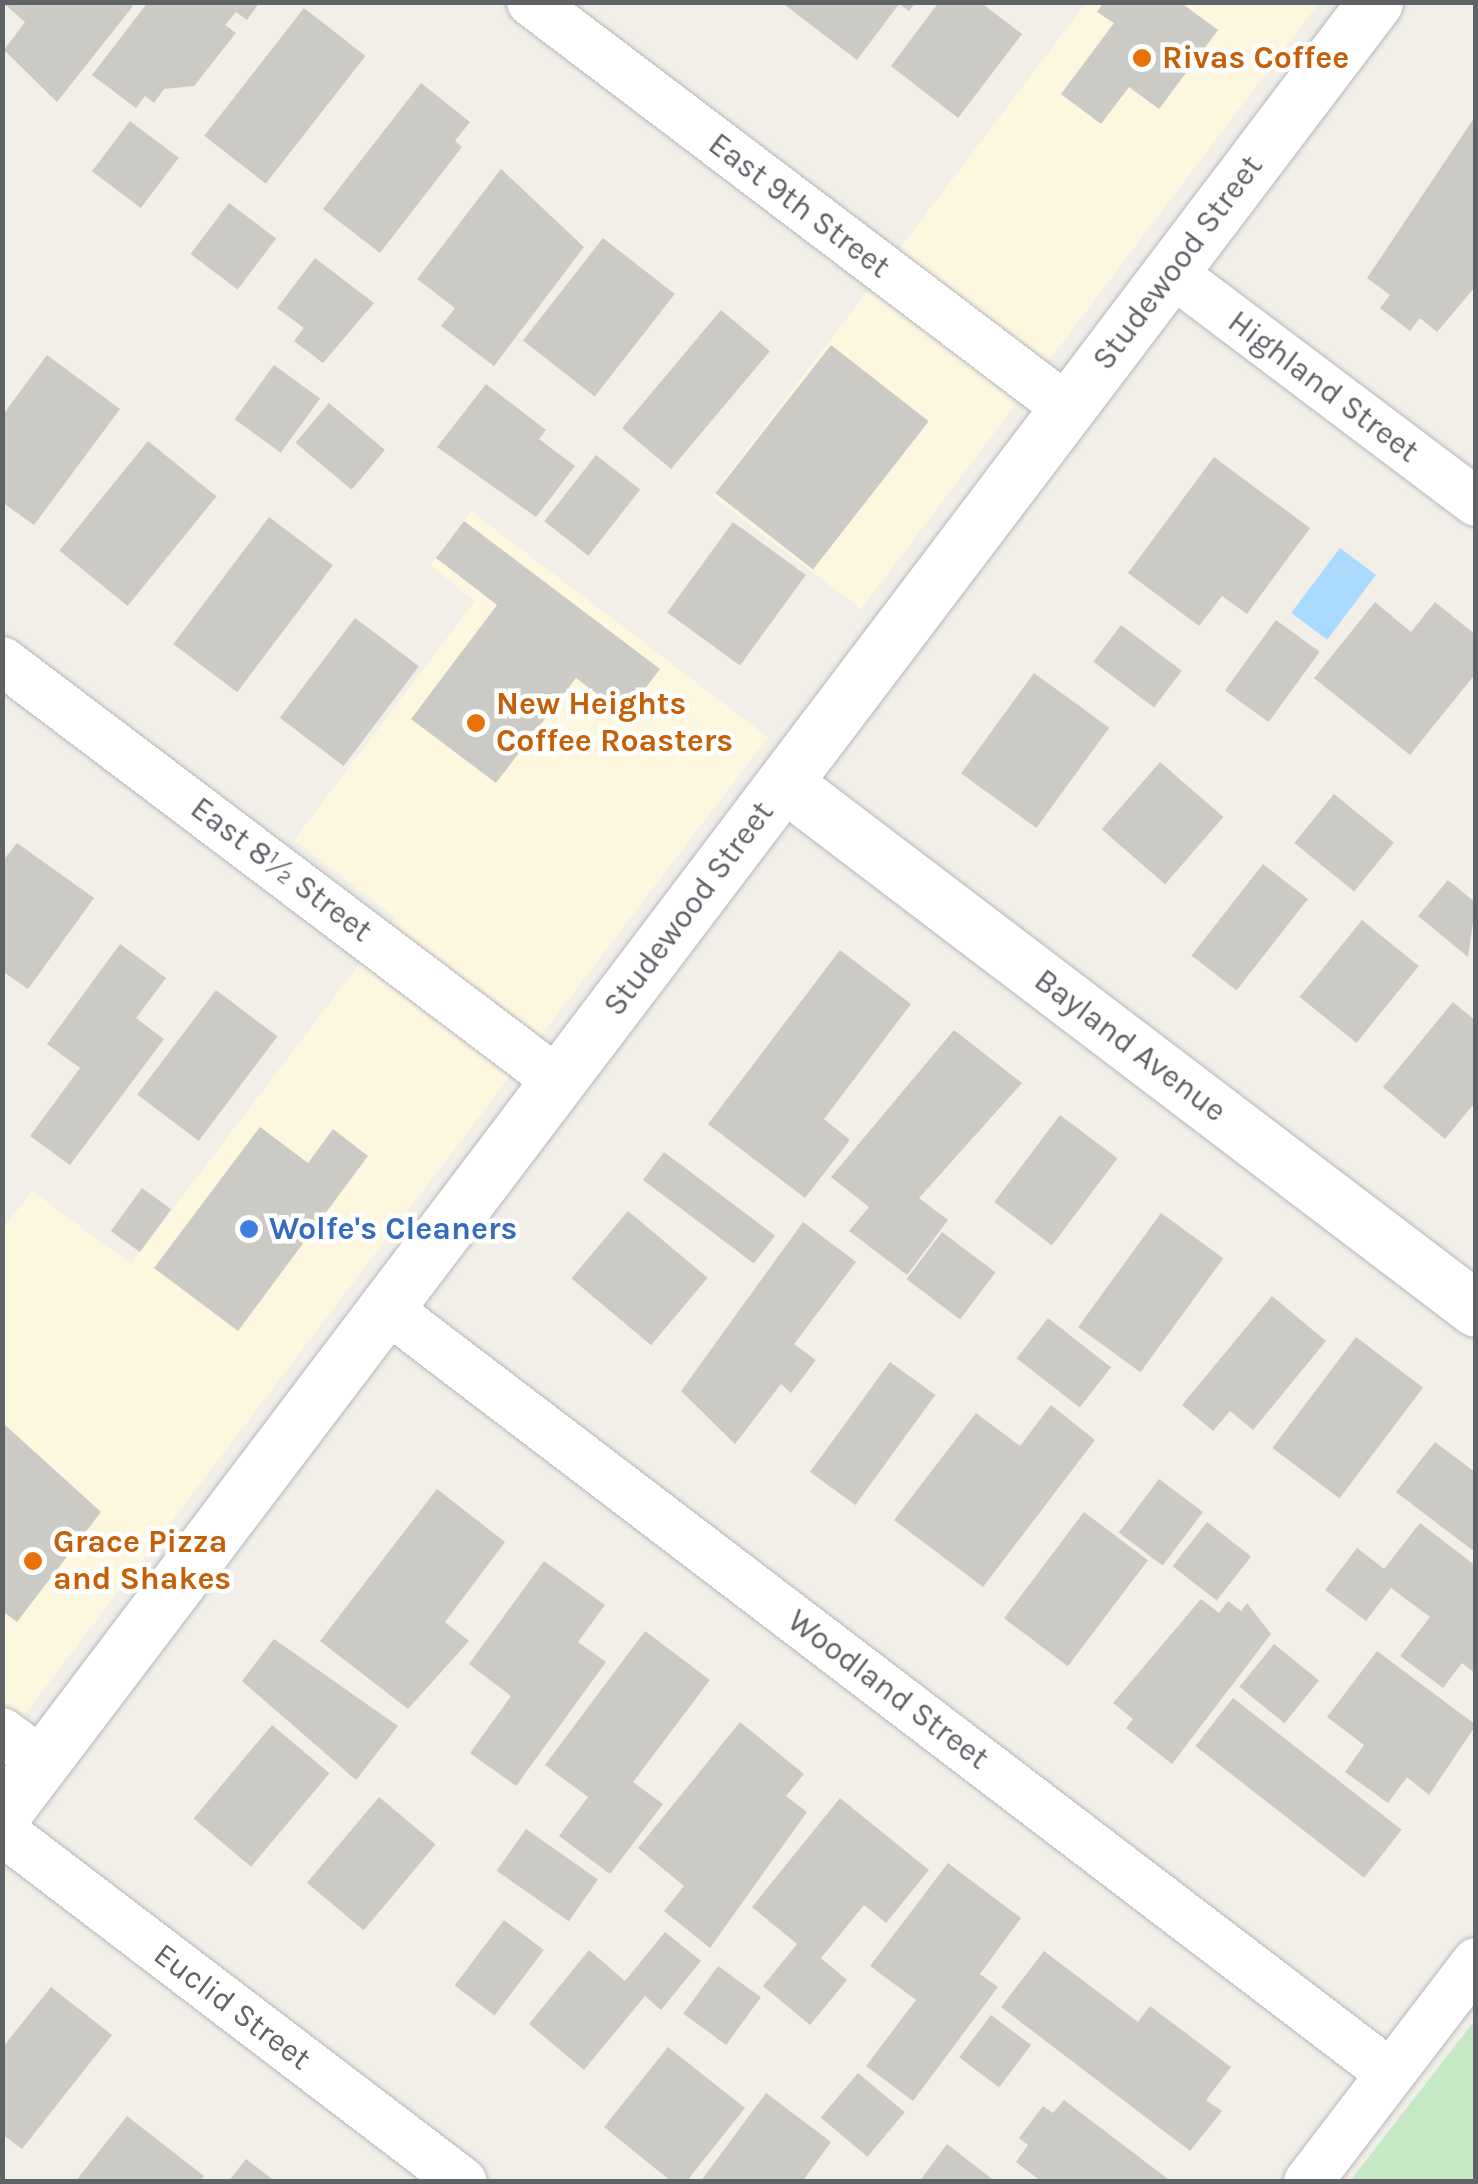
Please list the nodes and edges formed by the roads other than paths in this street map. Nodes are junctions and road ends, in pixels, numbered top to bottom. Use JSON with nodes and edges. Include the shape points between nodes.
{"nodes":[{"id":1,"x":531,"y":2,"type":"edge"},
{"id":2,"x":1375,"y":2,"type":"edge"},
{"id":3,"x":1171,"y":272,"type":"junction"},
{"id":4,"x":1068,"y":408,"type":"junction"},
{"id":5,"x":1476,"y":502,"type":"edge"},
{"id":6,"x":2,"y":660,"type":"edge"},
{"id":7,"x":784,"y":783,"type":"junction"},
{"id":8,"x":558,"y":1080,"type":"junction"},
{"id":9,"x":386,"y":1308,"type":"junction"},
{"id":10,"x":1476,"y":1309,"type":"edge"},
{"id":11,"x":22,"y":1747,"type":"edge"},
{"id":12,"x":2,"y":1815,"type":"edge"},
{"id":13,"x":2,"y":1832,"type":"edge"},
{"id":14,"x":1476,"y":1962,"type":"edge"},
{"id":15,"x":1390,"y":2072,"type":"junction"},
{"id":16,"x":462,"y":2182,"type":"edge"},
{"id":17,"x":1308,"y":2182,"type":"edge"}],
"edges":[{"from":1,"to":4,"type":"street","name":"East 9th Street"},
{"from":2,"to":3,"type":"main road","name":"Studewood Street"},
{"from":3,"to":4,"type":"main road","name":"Studewood Street"},
{"from":3,"to":5,"type":"street","name":"Highland Street"},
{"from":4,"to":7,"type":"main road","name":"Studewood Street"},
{"from":6,"to":8,"type":"street","name":"East 8½ Street"},
{"from":7,"to":8,"type":"main road","name":"Studewood Street"},
{"from":7,"to":10,"type":"main road","name":"Bayland Avenue"},
{"from":8,"to":9,"type":"main road","name":"Studewood Street"},
{"from":9,"to":11,"type":"main road","name":"Studewood Street"},
{"from":9,"to":15,"type":"street","name":"Woodland Street"},
{"from":11,"to":12,"type":"main road","name":"Studewood Street"},
{"from":13,"to":16,"type":"street","name":"Euclid Street"},
{"from":14,"to":15,"type":"street"},
{"from":15,"to":17,"type":"street"}]}
